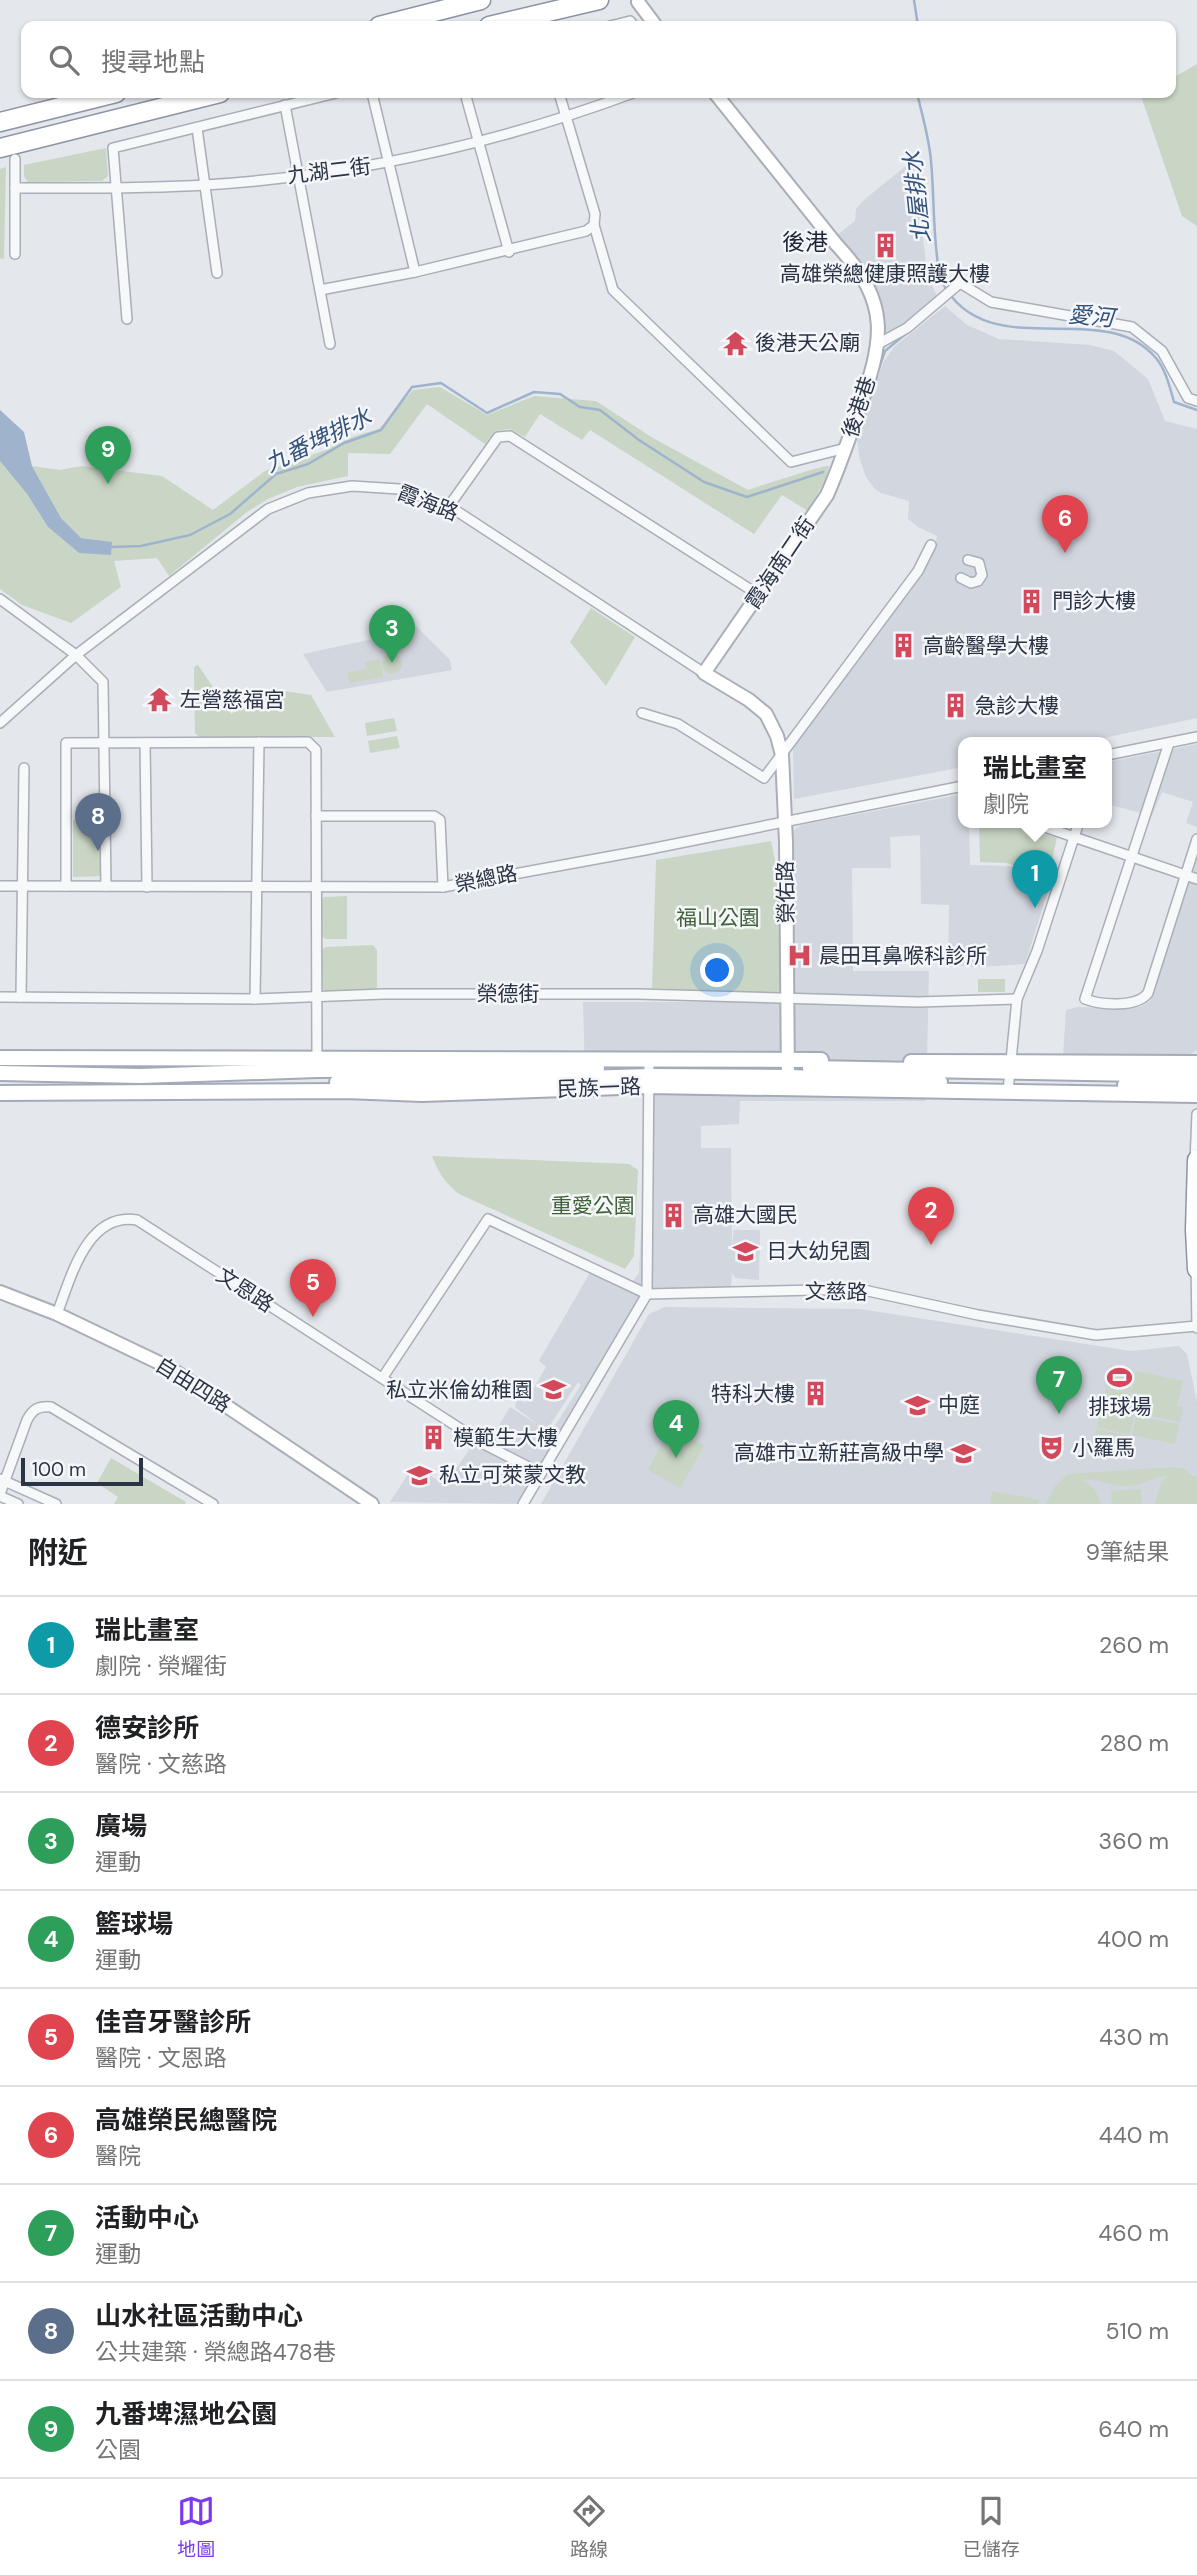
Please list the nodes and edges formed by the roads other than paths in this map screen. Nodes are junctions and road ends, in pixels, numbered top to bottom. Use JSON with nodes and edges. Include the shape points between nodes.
{"nodes":[{"id":1,"x":481,"y":0,"type":"edge"},
{"id":2,"x":599,"y":0,"type":"edge"},
{"id":3,"x":638,"y":2,"type":"dead end"},
{"id":4,"x":399,"y":21,"type":"edge"},
{"id":5,"x":510,"y":21,"type":"edge"},
{"id":6,"x":652,"y":21,"type":"edge"},
{"id":7,"x":96,"y":98,"type":"edge"},
{"id":8,"x":200,"y":98,"type":"edge"},
{"id":9,"x":315,"y":98,"type":"edge"},
{"id":10,"x":373,"y":98,"type":"edge"},
{"id":11,"x":466,"y":98,"type":"edge"},
{"id":12,"x":560,"y":98,"type":"edge"},
{"id":13,"x":620,"y":98,"type":"edge"},
{"id":14,"x":720,"y":98,"type":"edge"},
{"id":15,"x":285,"y":105,"type":"junction"},
{"id":16,"x":566,"y":118,"type":"junction"},
{"id":17,"x":0,"y":122,"type":"edge"},
{"id":18,"x":197,"y":128,"type":"junction"},
{"id":19,"x":478,"y":141,"type":"junction"},
{"id":20,"x":0,"y":148,"type":"edge"},
{"id":21,"x":15,"y":159,"type":"dead end"},
{"id":22,"x":388,"y":163,"type":"junction"},
{"id":23,"x":298,"y":175,"type":"junction"},
{"id":24,"x":206,"y":185,"type":"junction"},
{"id":25,"x":15,"y":188,"type":"junction"},
{"id":26,"x":116,"y":188,"type":"junction"},
{"id":27,"x":594,"y":225,"type":"junction"},
{"id":28,"x":509,"y":251,"type":"junction"},
{"id":29,"x":15,"y":254,"type":"dead end"},
{"id":30,"x":415,"y":272,"type":"junction"},
{"id":31,"x":217,"y":273,"type":"dead end"},
{"id":32,"x":320,"y":290,"type":"junction"},
{"id":33,"x":127,"y":319,"type":"dead end"},
{"id":34,"x":330,"y":344,"type":"dead end"},
{"id":35,"x":878,"y":344,"type":"junction"},
{"id":36,"x":1197,"y":401,"type":"edge"},
{"id":37,"x":846,"y":448,"type":"junction"},
{"id":38,"x":449,"y":506,"type":"junction"},
{"id":39,"x":931,"y":545,"type":"dead end"},
{"id":40,"x":968,"y":560,"type":"dead end"},
{"id":41,"x":961,"y":578,"type":"dead end"},
{"id":42,"x":759,"y":595,"type":"junction"},
{"id":43,"x":0,"y":599,"type":"edge"},
{"id":44,"x":76,"y":655,"type":"junction"},
{"id":45,"x":704,"y":673,"type":"junction"},
{"id":46,"x":642,"y":712,"type":"dead end"},
{"id":47,"x":0,"y":723,"type":"edge"},
{"id":48,"x":1197,"y":737,"type":"edge"},
{"id":49,"x":259,"y":742,"type":"junction"},
{"id":50,"x":106,"y":743,"type":"junction"},
{"id":51,"x":145,"y":743,"type":"junction"},
{"id":52,"x":1169,"y":743,"type":"junction"},
{"id":53,"x":1112,"y":754,"type":"edge"},
{"id":54,"x":782,"y":755,"type":"junction"},
{"id":55,"x":24,"y":768,"type":"dead end"},
{"id":56,"x":958,"y":787,"type":"edge"},
{"id":57,"x":316,"y":816,"type":"junction"},
{"id":58,"x":785,"y":822,"type":"junction"},
{"id":59,"x":1048,"y":828,"type":"edge"},
{"id":60,"x":1077,"y":828,"type":"edge"},
{"id":61,"x":1075,"y":837,"type":"junction"},
{"id":62,"x":1197,"y":839,"type":"edge"},
{"id":63,"x":1130,"y":856,"type":"junction"},
{"id":64,"x":1185,"y":875,"type":"junction"},
{"id":65,"x":1197,"y":879,"type":"edge"},
{"id":66,"x":0,"y":886,"type":"edge"},
{"id":67,"x":23,"y":886,"type":"junction"},
{"id":68,"x":66,"y":886,"type":"junction"},
{"id":69,"x":106,"y":886,"type":"junction"},
{"id":70,"x":257,"y":886,"type":"junction"},
{"id":71,"x":147,"y":887,"type":"junction"},
{"id":72,"x":318,"y":887,"type":"junction"},
{"id":73,"x":443,"y":887,"type":"junction"},
{"id":74,"x":316,"y":996,"type":"junction"},
{"id":75,"x":0,"y":997,"type":"edge"},
{"id":76,"x":21,"y":997,"type":"junction"},
{"id":77,"x":255,"y":999,"type":"junction"},
{"id":78,"x":788,"y":999,"type":"junction"},
{"id":79,"x":1017,"y":999,"type":"junction"},
{"id":80,"x":0,"y":1058,"type":"edge"},
{"id":81,"x":1197,"y":1063,"type":"edge"},
{"id":82,"x":317,"y":1064,"type":"junction"},
{"id":83,"x":649,"y":1072,"type":"junction"},
{"id":84,"x":0,"y":1073,"type":"edge"},
{"id":85,"x":788,"y":1073,"type":"junction"},
{"id":86,"x":1197,"y":1075,"type":"edge"},
{"id":87,"x":1009,"y":1078,"type":"junction"},
{"id":88,"x":0,"y":1084,"type":"edge"},
{"id":89,"x":1197,"y":1085,"type":"edge"},
{"id":90,"x":0,"y":1093,"type":"edge"},
{"id":91,"x":1197,"y":1096,"type":"edge"},
{"id":92,"x":1197,"y":1114,"type":"edge"},
{"id":93,"x":1197,"y":1160,"type":"edge"},
{"id":94,"x":1197,"y":1269,"type":"edge"},
{"id":95,"x":1197,"y":1279,"type":"edge"},
{"id":96,"x":0,"y":1292,"type":"edge"},
{"id":97,"x":647,"y":1294,"type":"junction"},
{"id":98,"x":57,"y":1314,"type":"junction"},
{"id":99,"x":1197,"y":1326,"type":"edge"},
{"id":100,"x":383,"y":1377,"type":"junction"},
{"id":101,"x":540,"y":1474,"type":"junction"},
{"id":102,"x":3,"y":1479,"type":"edge"},
{"id":103,"x":0,"y":1495,"type":"edge"},
{"id":104,"x":18,"y":1504,"type":"edge"},
{"id":105,"x":56,"y":1504,"type":"edge"},
{"id":106,"x":213,"y":1504,"type":"edge"},
{"id":107,"x":372,"y":1504,"type":"edge"},
{"id":108,"x":523,"y":1504,"type":"edge"}],
"edges":[{"from":1,"to":4,"type":"highway"},
{"from":2,"to":5,"type":"highway"},
{"from":3,"to":6,"type":"street"},
{"from":7,"to":17,"type":"highway"},
{"from":8,"to":20,"type":"highway"},
{"from":9,"to":15,"type":"street"},
{"from":10,"to":22,"type":"street"},
{"from":11,"to":19,"type":"street"},
{"from":12,"to":16,"type":"street","name":"後港巷"},
{"from":13,"to":16,"type":"street","name":"九湖二街"},
{"from":14,"to":35,"type":"street","name":"後港巷","via":[[866,280],[878,321]]},
{"from":15,"to":18,"type":"street"},
{"from":15,"to":23,"type":"street"},
{"from":16,"to":19,"type":"street","name":"九湖二街"},
{"from":16,"to":27,"type":"street","name":"後港巷","via":[[596,214]]},
{"from":18,"to":24,"type":"street"},
{"from":18,"to":26,"type":"street","via":[[113,148]]},
{"from":19,"to":22,"type":"street","name":"九湖二街"},
{"from":19,"to":28,"type":"street"},
{"from":21,"to":25,"type":"street"},
{"from":22,"to":23,"type":"street","name":"九湖二街"},
{"from":22,"to":30,"type":"street"},
{"from":23,"to":24,"type":"street","name":"九湖二街"},
{"from":23,"to":32,"type":"street"},
{"from":24,"to":26,"type":"street","name":"九湖二街"},
{"from":24,"to":31,"type":"street"},
{"from":25,"to":26,"type":"street","name":"九湖二街"},
{"from":25,"to":29,"type":"street"},
{"from":26,"to":33,"type":"street"},
{"from":27,"to":28,"type":"street"},
{"from":27,"to":37,"type":"street","name":"後港巷","via":[[613,290],[791,462]]},
{"from":28,"to":30,"type":"street"},
{"from":30,"to":32,"type":"street"},
{"from":32,"to":34,"type":"street"},
{"from":35,"to":36,"type":"street","via":[[907,328],[960,283],[991,302],[1132,327],[1162,351],[1188,398]]},
{"from":35,"to":37,"type":"street","name":"後港巷"},
{"from":37,"to":42,"type":"street","name":"霞海南二街","via":[[827,495]]},
{"from":38,"to":42,"type":"street","via":[[498,437],[510,436]]},
{"from":38,"to":44,"type":"street","name":"霞海路","via":[[399,489],[364,486],[329,489],[282,502]]},
{"from":38,"to":45,"type":"street","name":"霞海路"},
{"from":39,"to":54,"type":"street","via":[[918,571]]},
{"from":40,"to":41,"type":"street","via":[[979,563],[982,575],[971,583]]},
{"from":42,"to":45,"type":"street","name":"霞海南二街"},
{"from":43,"to":44,"type":"street"},
{"from":44,"to":47,"type":"street","name":"霞海路"},
{"from":44,"to":50,"type":"street","via":[[103,682]]},
{"from":45,"to":54,"type":"street","name":"霞海路","via":[[766,714]]},
{"from":46,"to":54,"type":"street","via":[[678,724],[764,778]]},
{"from":48,"to":52,"type":"street"},
{"from":49,"to":51,"type":"street"},
{"from":49,"to":57,"type":"street","via":[[308,742],[316,750]]},
{"from":49,"to":70,"type":"street"},
{"from":50,"to":51,"type":"street"},
{"from":50,"to":68,"type":"street","via":[[66,743]]},
{"from":50,"to":69,"type":"street"},
{"from":51,"to":71,"type":"street"},
{"from":52,"to":53,"type":"street"},
{"from":52,"to":63,"type":"street"},
{"from":54,"to":58,"type":"street","name":"霞海路"},
{"from":55,"to":67,"type":"street"},
{"from":56,"to":58,"type":"street","name":"榮總路"},
{"from":57,"to":72,"type":"street"},
{"from":57,"to":73,"type":"street","via":[[434,816],[440,820]]},
{"from":58,"to":73,"type":"street","name":"榮總路"},
{"from":58,"to":78,"type":"street","name":"榮佑路"},
{"from":59,"to":61,"type":"street"},
{"from":60,"to":61,"type":"street"},
{"from":61,"to":63,"type":"street"},
{"from":61,"to":79,"type":"street"},
{"from":62,"to":64,"type":"street"},
{"from":63,"to":64,"type":"street"},
{"from":63,"to":64,"type":"street","via":[[1084,999],[1130,1002],[1148,993]]},
{"from":64,"to":65,"type":"street"},
{"from":66,"to":67,"type":"street","name":"榮總路"},
{"from":67,"to":68,"type":"street","name":"榮總路"},
{"from":67,"to":76,"type":"street"},
{"from":68,"to":69,"type":"street","name":"榮總路"},
{"from":69,"to":71,"type":"street","name":"榮總路"},
{"from":70,"to":71,"type":"street","name":"榮總路"},
{"from":70,"to":72,"type":"street","name":"榮總路"},
{"from":70,"to":77,"type":"street"},
{"from":72,"to":73,"type":"street","name":"榮總路"},
{"from":72,"to":74,"type":"street"},
{"from":74,"to":77,"type":"street","name":"榮德街"},
{"from":74,"to":78,"type":"street","name":"榮德街","via":[[638,994]]},
{"from":74,"to":82,"type":"street"},
{"from":75,"to":76,"type":"street","name":"榮德街"},
{"from":76,"to":77,"type":"street","name":"榮德街"},
{"from":78,"to":79,"type":"street","name":"榮德街"},
{"from":78,"to":85,"type":"street","name":"榮佑路"},
{"from":79,"to":87,"type":"street"},
{"from":80,"to":82,"type":"main road","name":"民族一路"},
{"from":81,"to":87,"type":"main road","name":"民族一路"},
{"from":82,"to":83,"type":"main road","name":"民族一路"},
{"from":82,"to":84,"type":"main road","name":"民族一路","via":[[140,1076]]},
{"from":83,"to":85,"type":"main road","name":"民族一路"},
{"from":83,"to":88,"type":"main road","name":"民族一路","via":[[422,1083]]},
{"from":83,"to":90,"type":"main road","name":"民族一路","via":[[422,1094]]},
{"from":83,"to":97,"type":"street"},
{"from":85,"to":87,"type":"main road","name":"民族一路"},
{"from":85,"to":87,"type":"main road","name":"民族一路"},
{"from":86,"to":87,"type":"main road","name":"民族一路"},
{"from":87,"to":89,"type":"main road","name":"民族一路"},
{"from":87,"to":91,"type":"main road","name":"民族一路"},
{"from":92,"to":95,"type":"street"},
{"from":93,"to":94,"type":"highway"},
{"from":95,"to":99,"type":"street"},
{"from":96,"to":98,"type":"street","name":"自由四路"},
{"from":97,"to":99,"type":"street","name":"文慈路","via":[[859,1289],[1096,1335]]},
{"from":97,"to":100,"type":"street","name":"文慈路","via":[[488,1219]]},
{"from":97,"to":101,"type":"street"},
{"from":98,"to":100,"type":"street","name":"文恩路","via":[[96,1231],[119,1219],[137,1220]]},
{"from":98,"to":107,"type":"street","name":"自由四路","via":[[170,1368]]},
{"from":100,"to":101,"type":"street","name":"文恩路","via":[[484,1444]]},
{"from":101,"to":108,"type":"street"},
{"from":102,"to":103,"type":"street"},
{"from":102,"to":105,"type":"street"},
{"from":102,"to":106,"type":"street","via":[[31,1412],[51,1407]]},
{"from":103,"to":104,"type":"street"}]}
